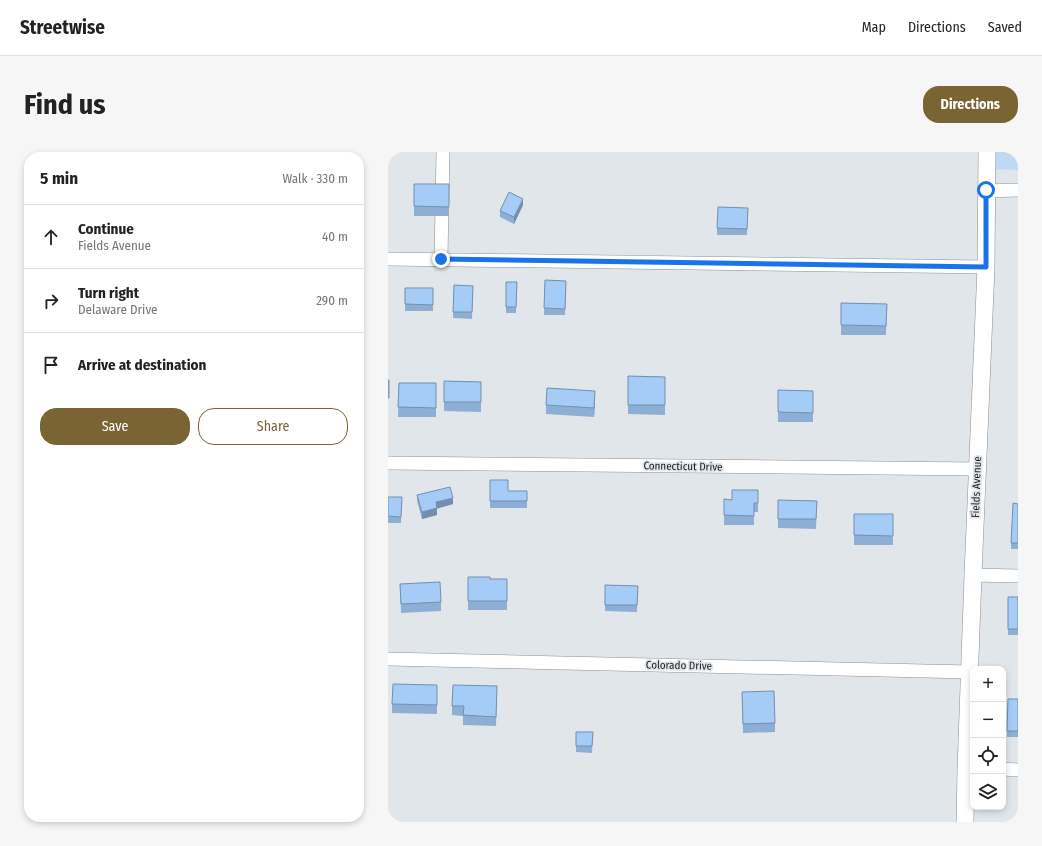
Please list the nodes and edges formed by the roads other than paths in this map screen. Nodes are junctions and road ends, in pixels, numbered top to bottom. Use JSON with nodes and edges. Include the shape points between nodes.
{"nodes":[{"id":1,"x":443,"y":152,"type":"edge"},
{"id":2,"x":987,"y":152,"type":"edge"},
{"id":3,"x":986,"y":190,"type":"junction"},
{"id":4,"x":1018,"y":190,"type":"edge"},
{"id":5,"x":388,"y":259,"type":"edge"},
{"id":6,"x":441,"y":259,"type":"junction"},
{"id":7,"x":986,"y":267,"type":"junction"},
{"id":8,"x":388,"y":463,"type":"edge"},
{"id":9,"x":977,"y":469,"type":"junction"},
{"id":10,"x":973,"y":575,"type":"junction"},
{"id":11,"x":1018,"y":576,"type":"edge"},
{"id":12,"x":388,"y":659,"type":"edge"},
{"id":13,"x":970,"y":666,"type":"edge"},
{"id":14,"x":970,"y":672,"type":"joint"},
{"id":15,"x":969,"y":769,"type":"edge"},
{"id":16,"x":1006,"y":769,"type":"edge"},
{"id":17,"x":1018,"y":770,"type":"edge"},
{"id":18,"x":965,"y":822,"type":"edge"}],
"edges":[{"from":1,"to":6,"type":"street"},
{"from":2,"to":3,"type":"street","name":"Fields Avenue"},
{"from":3,"to":4,"type":"street"},
{"from":3,"to":7,"type":"street","name":"Fields Avenue"},
{"from":5,"to":6,"type":"street"},
{"from":6,"to":7,"type":"street"},
{"from":7,"to":9,"type":"street","name":"Fields Avenue"},
{"from":8,"to":9,"type":"street","name":"Connecticut Drive"},
{"from":9,"to":10,"type":"street","name":"Fields Avenue"},
{"from":10,"to":11,"type":"street"},
{"from":10,"to":13,"type":"street","name":"Fields Avenue"},
{"from":12,"to":14,"type":"street","name":"Colorado Drive"},
{"from":14,"to":15,"type":"street","name":"Fields Avenue"},
{"from":15,"to":18,"type":"street","name":"Fields Avenue"},
{"from":16,"to":17,"type":"street"}]}
